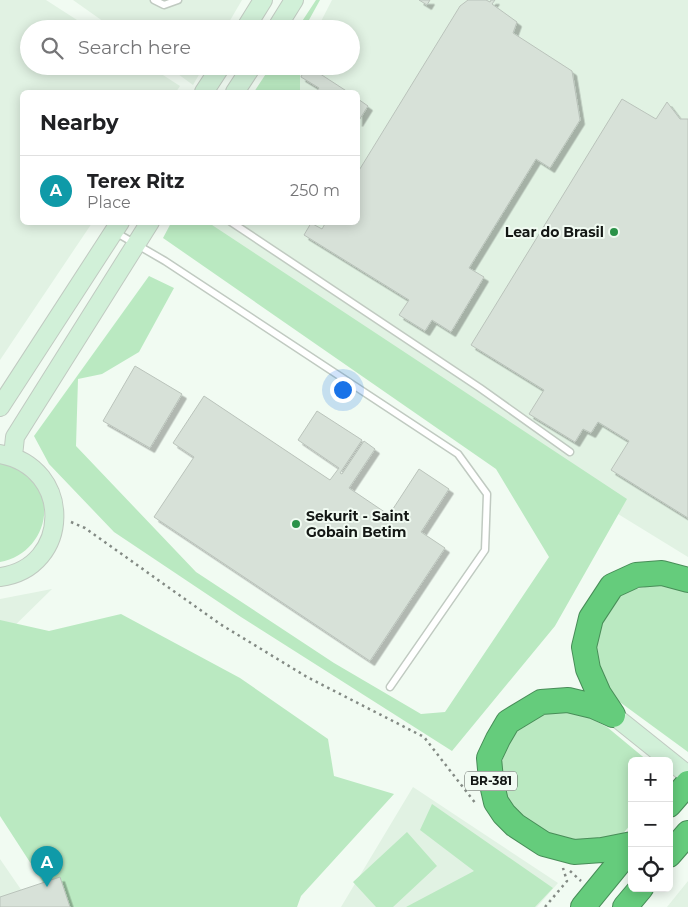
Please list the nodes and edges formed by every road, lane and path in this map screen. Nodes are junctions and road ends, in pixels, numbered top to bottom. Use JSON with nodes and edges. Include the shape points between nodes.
{"nodes":[{"id":1,"x":154,"y":0,"type":"edge"},
{"id":2,"x":178,"y":0,"type":"edge"},
{"id":3,"x":263,"y":0,"type":"edge"},
{"id":4,"x":294,"y":0,"type":"edge"},
{"id":5,"x":251,"y":20,"type":"edge"},
{"id":6,"x":282,"y":20,"type":"edge"},
{"id":7,"x":215,"y":75,"type":"edge"},
{"id":8,"x":246,"y":75,"type":"edge"},
{"id":9,"x":205,"y":90,"type":"edge"},
{"id":10,"x":235,"y":90,"type":"edge"},
{"id":11,"x":148,"y":225,"type":"edge"},
{"id":12,"x":236,"y":225,"type":"edge"},
{"id":13,"x":117,"y":227,"type":"edge"},
{"id":14,"x":136,"y":244,"type":"junction"},
{"id":15,"x":0,"y":407,"type":"edge"},
{"id":16,"x":570,"y":452,"type":"dead end"},
{"id":17,"x":6,"y":455,"type":"edge"},
{"id":18,"x":55,"y":517,"type":"junction"},
{"id":19,"x":0,"y":577,"type":"edge"},
{"id":20,"x":688,"y":580,"type":"edge"},
{"id":21,"x":390,"y":687,"type":"dead end"},
{"id":22,"x":613,"y":715,"type":"junction"},
{"id":23,"x":688,"y":775,"type":"edge"},
{"id":24,"x":688,"y":784,"type":"edge"},
{"id":25,"x":671,"y":802,"type":"edge"},
{"id":26,"x":478,"y":808,"type":"dead end"},
{"id":27,"x":688,"y":833,"type":"edge"},
{"id":28,"x":628,"y":847,"type":"edge"},
{"id":29,"x":631,"y":847,"type":"edge"},
{"id":30,"x":673,"y":850,"type":"edge"},
{"id":31,"x":638,"y":892,"type":"edge"},
{"id":32,"x":588,"y":900,"type":"edge"},
{"id":33,"x":545,"y":907,"type":"edge"},
{"id":34,"x":625,"y":907,"type":"edge"}],
"edges":[{"from":1,"to":2,"type":"lane","via":[[164,5]]},
{"from":3,"to":5,"type":"main road"},
{"from":4,"to":6,"type":"main road"},
{"from":7,"to":9,"type":"main road"},
{"from":8,"to":10,"type":"main road"},
{"from":11,"to":14,"type":"main road"},
{"from":12,"to":16,"type":"lane"},
{"from":13,"to":14,"type":"lane"},
{"from":13,"to":15,"type":"main road"},
{"from":14,"to":17,"type":"main road"},
{"from":14,"to":21,"type":"lane","via":[[458,454],[487,494],[485,550]]},
{"from":17,"to":18,"type":"main road","via":[[30,465],[44,479],[52,497]]},
{"from":18,"to":19,"type":"main road","via":[[51,536],[42,554],[27,567]]},
{"from":18,"to":26,"type":"path","via":[[85,528],[220,624],[307,677],[424,737]]},
{"from":20,"to":22,"type":"highway","via":[[662,573],[636,575],[612,586],[591,618],[584,647],[588,669]]},
{"from":22,"to":23,"type":"main road"},
{"from":22,"to":28,"type":"highway","number":"BR-381","via":[[568,700],[541,702],[508,722],[489,758],[496,802],[515,825],[544,844],[574,852]]},
{"from":24,"to":25,"type":"highway"},
{"from":27,"to":30,"type":"highway"},
{"from":29,"to":32,"type":"highway","number":"BR-381"},
{"from":31,"to":34,"type":"highway"},
{"from":32,"to":33,"type":"path","via":[[562,864],[567,881]]}]}
